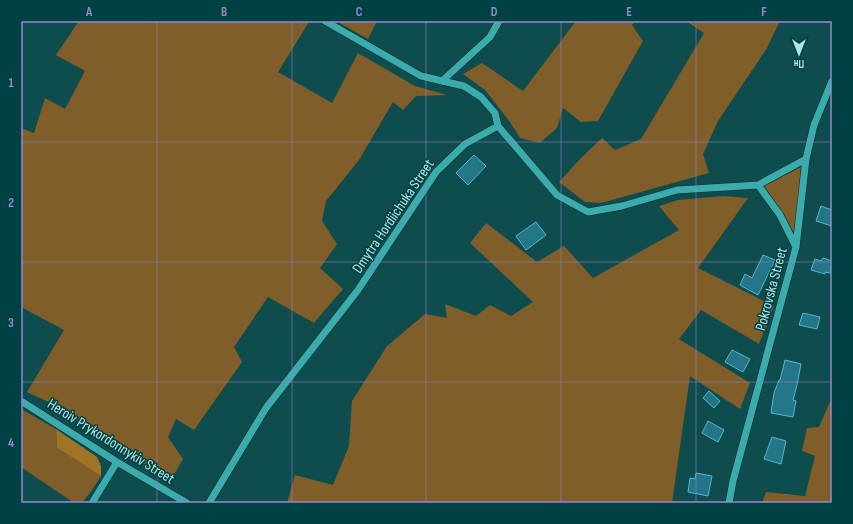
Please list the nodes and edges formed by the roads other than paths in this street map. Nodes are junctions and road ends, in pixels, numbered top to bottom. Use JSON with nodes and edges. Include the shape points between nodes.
{"nodes":[{"id":1,"x":325,"y":21,"type":"edge"},
{"id":2,"x":499,"y":21,"type":"edge"},
{"id":3,"x":442,"y":81,"type":"junction"},
{"id":4,"x":832,"y":81,"type":"edge"},
{"id":5,"x":498,"y":126,"type":"junction"},
{"id":6,"x":806,"y":160,"type":"junction"},
{"id":7,"x":758,"y":185,"type":"junction"},
{"id":8,"x":796,"y":247,"type":"junction"},
{"id":9,"x":21,"y":401,"type":"edge"},
{"id":10,"x":117,"y":462,"type":"junction"},
{"id":11,"x":92,"y":503,"type":"edge"},
{"id":12,"x":187,"y":503,"type":"edge"},
{"id":13,"x":209,"y":503,"type":"edge"},
{"id":14,"x":729,"y":503,"type":"edge"}],
"edges":[{"from":1,"to":3,"type":"street","via":[[421,76]]},
{"from":2,"to":3,"type":"street","via":[[490,37]]},
{"from":3,"to":5,"type":"street","via":[[464,86],[481,96],[495,113]]},
{"from":4,"to":6,"type":"street","name":"Pokrovska Street","via":[[814,125]]},
{"from":5,"to":7,"type":"street","via":[[557,196],[588,212],[622,206],[677,190]]},
{"from":5,"to":13,"type":"street","name":"Dmytra Hordiichuka Street","via":[[465,144],[436,172],[358,290],[266,408]]},
{"from":6,"to":7,"type":"street"},
{"from":6,"to":8,"type":"street","name":"Pokrovska Street"},
{"from":7,"to":8,"type":"street","via":[[780,215]]},
{"from":8,"to":14,"type":"street","name":"Pokrovska Street"},
{"from":9,"to":10,"type":"street","name":"Heroiv Prykordonnykiv Street"},
{"from":10,"to":11,"type":"street"},
{"from":10,"to":12,"type":"street","name":"Heroiv Prykordonnykiv Street"}]}
